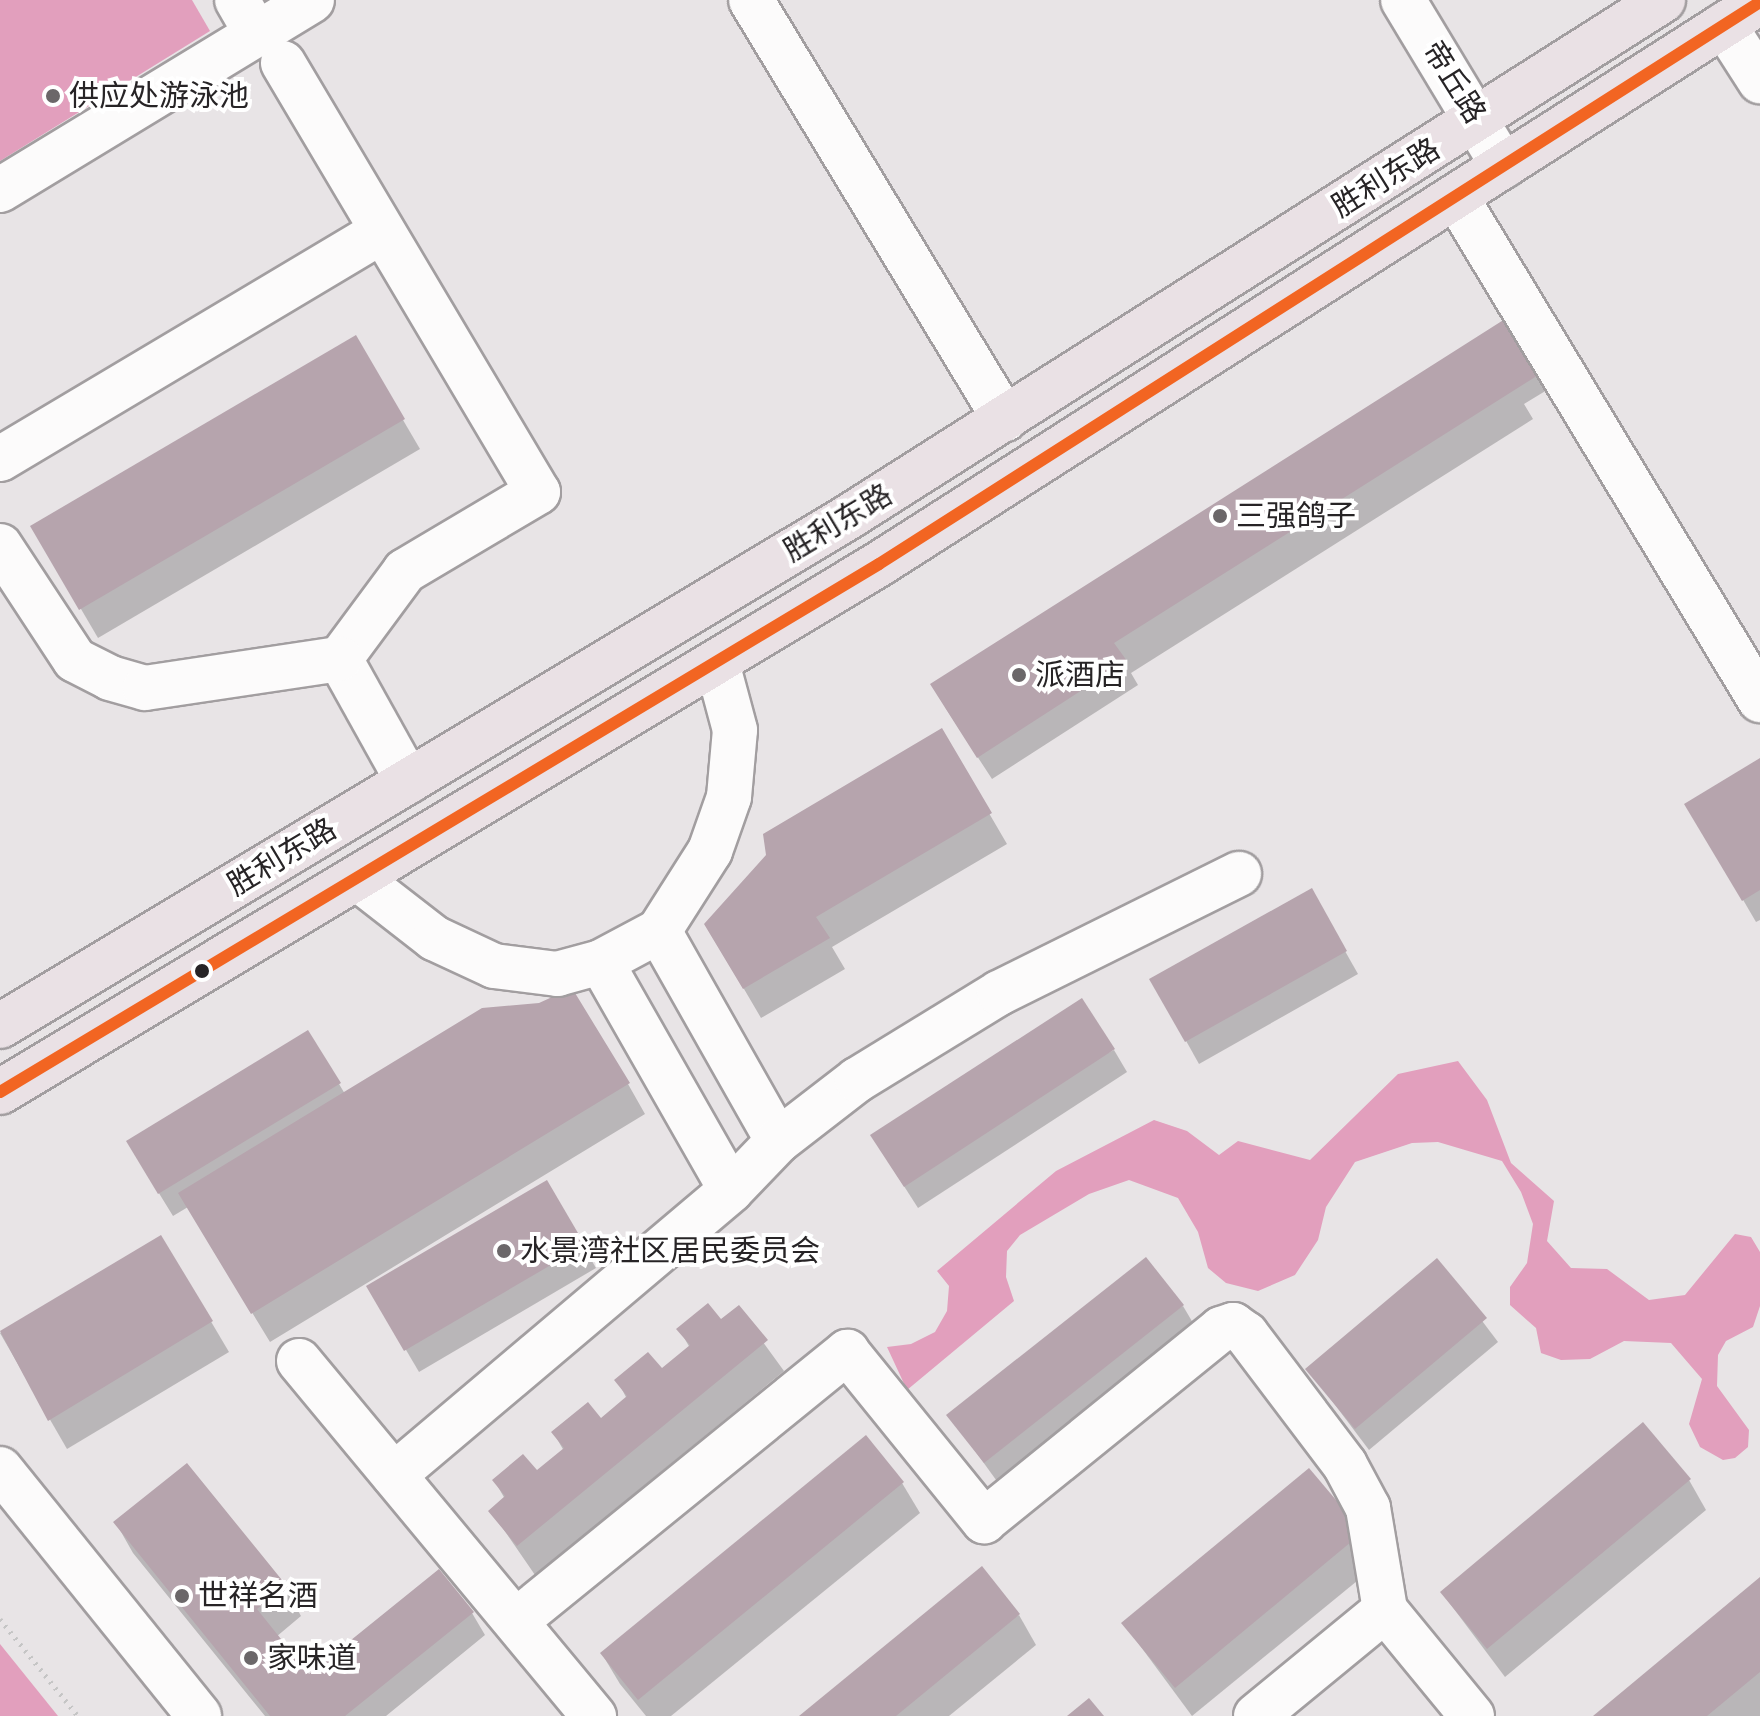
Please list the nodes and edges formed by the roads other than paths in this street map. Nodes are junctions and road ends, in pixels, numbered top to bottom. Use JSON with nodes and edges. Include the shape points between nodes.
{"nodes":[{"id":1,"x":312,"y":0,"type":"edge"},
{"id":2,"x":751,"y":0,"type":"edge"},
{"id":3,"x":1403,"y":0,"type":"edge"},
{"id":4,"x":1663,"y":0,"type":"edge"},
{"id":5,"x":1760,"y":2,"type":"edge"},
{"id":6,"x":1724,"y":25,"type":"junction"},
{"id":7,"x":259,"y":32,"type":"edge"},
{"id":8,"x":1760,"y":81,"type":"edge"},
{"id":9,"x":1478,"y":120,"type":"junction"},
{"id":10,"x":1503,"y":166,"type":"junction"},
{"id":11,"x":0,"y":190,"type":"edge"},
{"id":12,"x":1456,"y":197,"type":"junction"},
{"id":13,"x":382,"y":231,"type":"junction"},
{"id":14,"x":1005,"y":419,"type":"junction"},
{"id":15,"x":0,"y":459,"type":"edge"},
{"id":16,"x":0,"y":546,"type":"edge"},
{"id":17,"x":340,"y":659,"type":"junction"},
{"id":18,"x":717,"y":663,"type":"junction"},
{"id":19,"x":1760,"y":700,"type":"edge"},
{"id":20,"x":408,"y":781,"type":"junction"},
{"id":21,"x":1239,"y":874,"type":"dead end"},
{"id":22,"x":357,"y":878,"type":"junction"},
{"id":23,"x":659,"y":931,"type":"junction"},
{"id":24,"x":601,"y":962,"type":"junction"},
{"id":25,"x":0,"y":1026,"type":"edge"},
{"id":26,"x":0,"y":1092,"type":"edge"},
{"id":27,"x":778,"y":1141,"type":"junction"},
{"id":28,"x":731,"y":1190,"type":"junction"},
{"id":29,"x":299,"y":1361,"type":"dead end"},
{"id":30,"x":0,"y":1469,"type":"edge"},
{"id":31,"x":394,"y":1475,"type":"junction"},
{"id":32,"x":1385,"y":1610,"type":"junction"},
{"id":33,"x":516,"y":1621,"type":"junction"},
{"id":34,"x":199,"y":1716,"type":"edge"},
{"id":35,"x":594,"y":1716,"type":"edge"},
{"id":36,"x":1256,"y":1716,"type":"edge"},
{"id":37,"x":1472,"y":1716,"type":"edge"}],
"edges":[{"from":1,"to":7,"type":"street"},
{"from":2,"to":14,"type":"street"},
{"from":3,"to":9,"type":"street","name":"帝丘路"},
{"from":4,"to":9,"type":"main road","name":"胜利东路"},
{"from":5,"to":6,"type":"main road","name":"胜利东路"},
{"from":6,"to":8,"type":"street"},
{"from":6,"to":10,"type":"main road","name":"胜利东路"},
{"from":7,"to":11,"type":"street"},
{"from":7,"to":13,"type":"street"},
{"from":9,"to":10,"type":"street","name":"帝丘路"},
{"from":9,"to":14,"type":"main road","name":"胜利东路"},
{"from":10,"to":12,"type":"main road","name":"胜利东路"},
{"from":12,"to":18,"type":"main road","name":"胜利东路"},
{"from":12,"to":19,"type":"street"},
{"from":13,"to":15,"type":"street"},
{"from":13,"to":17,"type":"street","via":[[538,492],[405,571]]},
{"from":14,"to":20,"type":"main road","name":"胜利东路"},
{"from":16,"to":17,"type":"street","via":[[75,660],[110,678],[145,688]]},
{"from":17,"to":20,"type":"street"},
{"from":18,"to":22,"type":"main road","name":"胜利东路"},
{"from":18,"to":23,"type":"street","via":[[735,730],[729,797],[710,851]]},
{"from":20,"to":25,"type":"main road","name":"胜利东路"},
{"from":21,"to":27,"type":"street","via":[[999,993],[857,1080]]},
{"from":22,"to":24,"type":"street","via":[[434,938],[494,966],[557,974]]},
{"from":22,"to":26,"type":"main road","name":"胜利东路"},
{"from":23,"to":24,"type":"street"},
{"from":23,"to":27,"type":"street"},
{"from":24,"to":28,"type":"street"},
{"from":27,"to":28,"type":"street"},
{"from":28,"to":31,"type":"street"},
{"from":29,"to":31,"type":"street"},
{"from":30,"to":34,"type":"street"},
{"from":31,"to":33,"type":"street"},
{"from":32,"to":33,"type":"street","via":[[1368,1508],[1336,1453],[1246,1334],[1233,1325],[1221,1329],[984,1521],[847,1352]]},
{"from":32,"to":36,"type":"street"},
{"from":32,"to":37,"type":"street"},
{"from":33,"to":35,"type":"street"}]}
